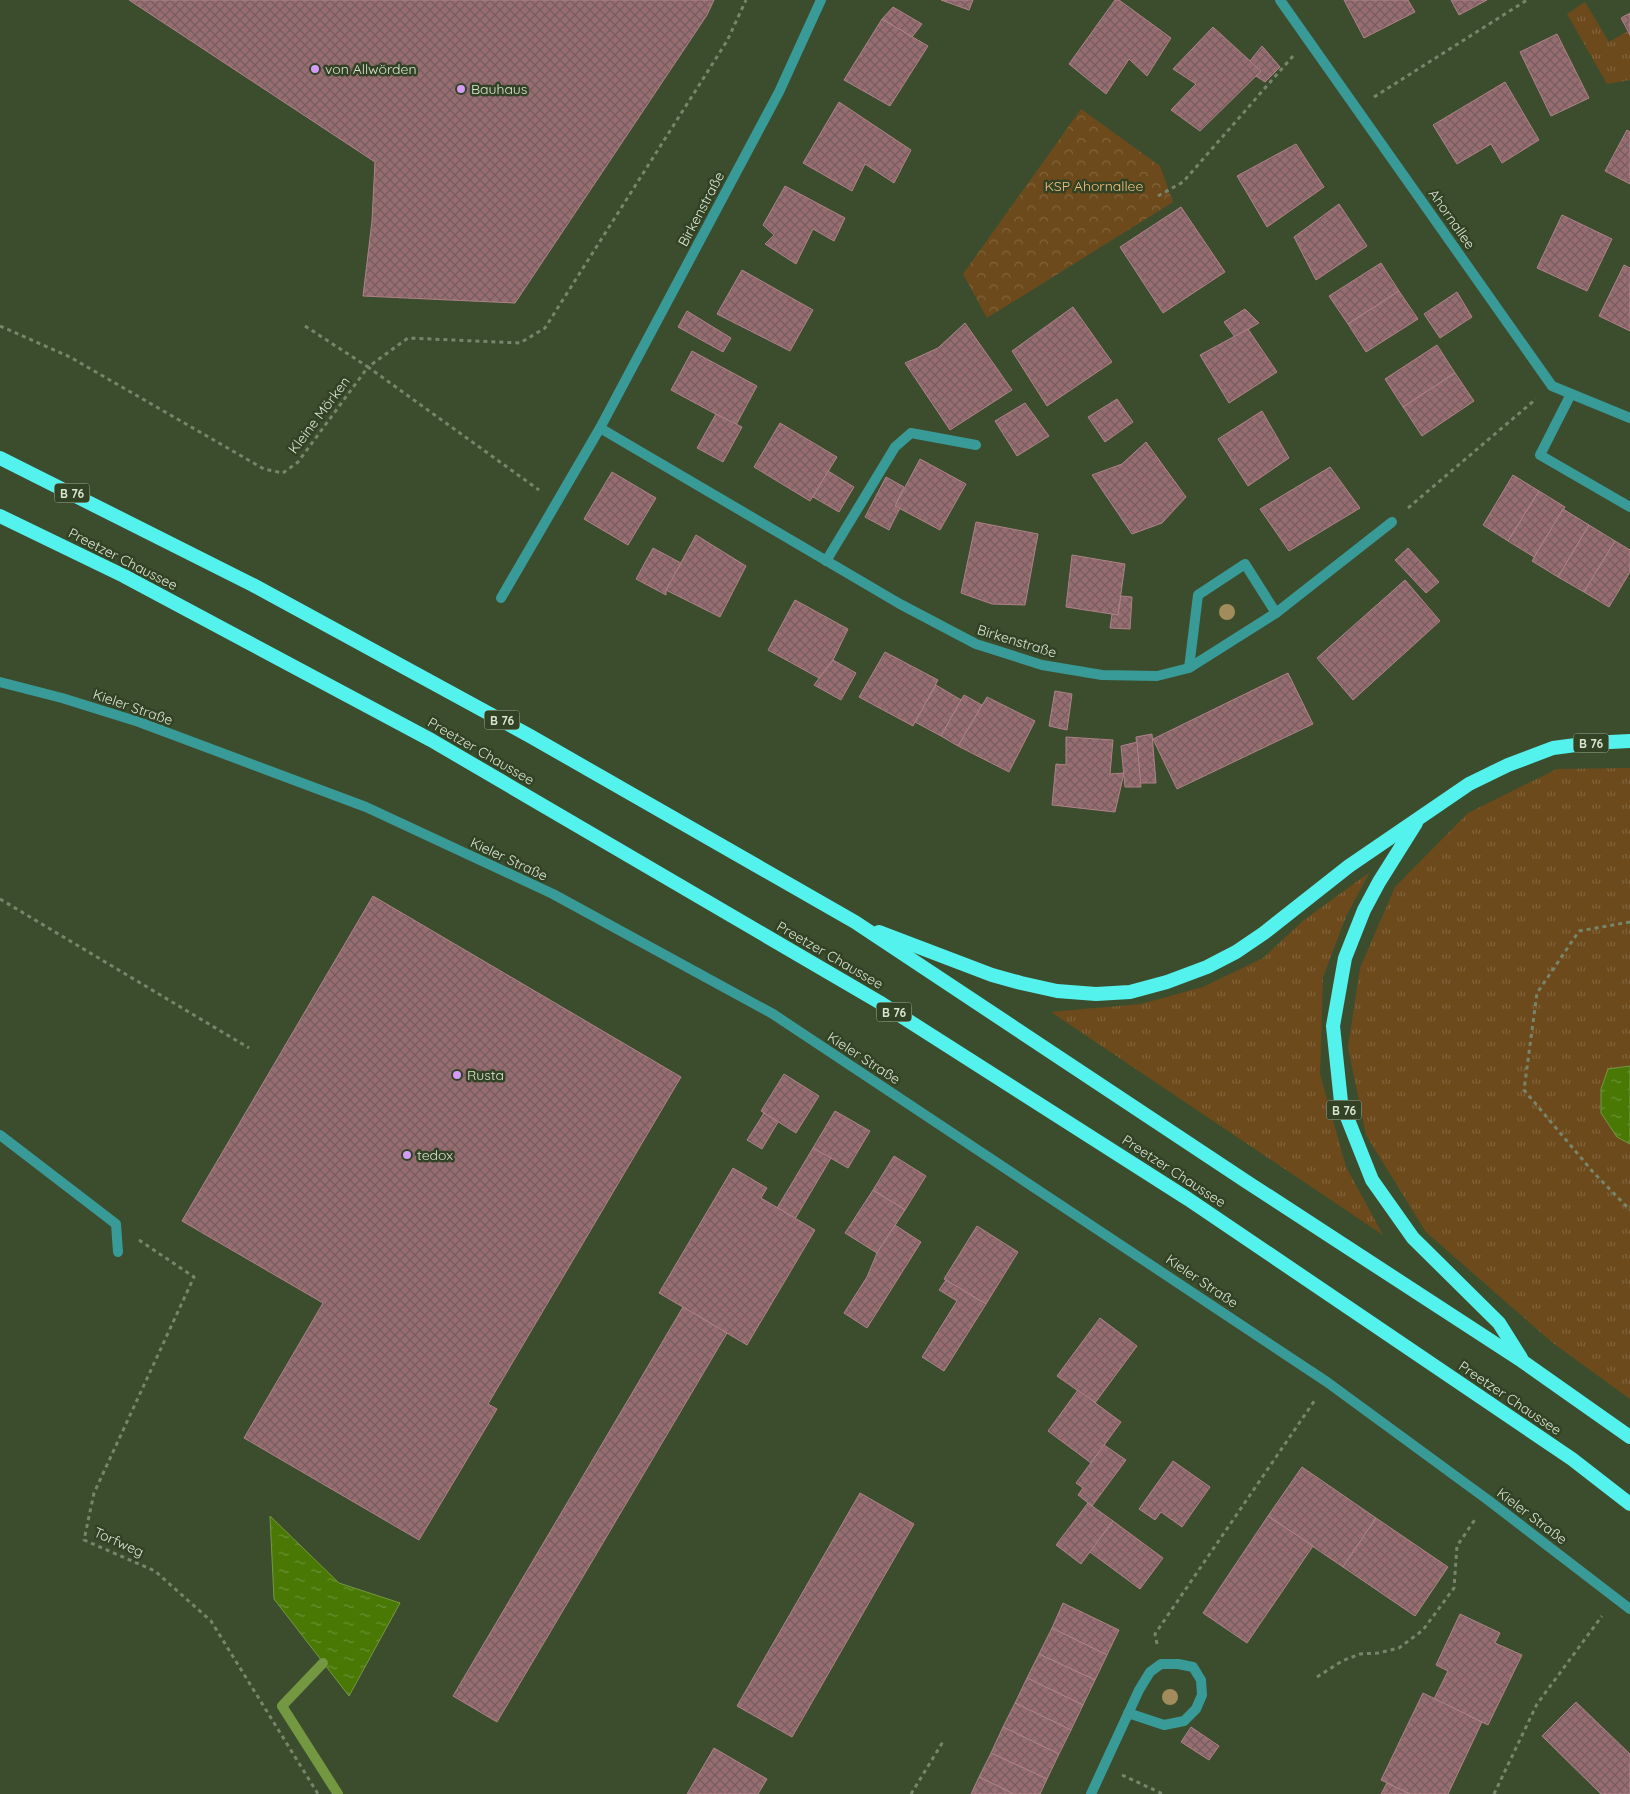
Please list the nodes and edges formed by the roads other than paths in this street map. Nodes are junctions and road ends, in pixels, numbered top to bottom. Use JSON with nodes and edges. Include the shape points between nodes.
{"nodes":[{"id":1,"x":821,"y":0,"type":"edge"},
{"id":2,"x":1280,"y":0,"type":"edge"},
{"id":3,"x":1571,"y":394,"type":"junction"},
{"id":4,"x":1630,"y":418,"type":"edge"},
{"id":5,"x":600,"y":428,"type":"junction"},
{"id":6,"x":976,"y":445,"type":"dead end"},
{"id":7,"x":0,"y":458,"type":"edge"},
{"id":8,"x":1630,"y":507,"type":"edge"},
{"id":9,"x":0,"y":516,"type":"edge"},
{"id":10,"x":1392,"y":522,"type":"road end"},
{"id":11,"x":826,"y":561,"type":"junction"},
{"id":12,"x":501,"y":598,"type":"dead end"},
{"id":13,"x":1276,"y":614,"type":"junction"},
{"id":14,"x":1189,"y":668,"type":"junction"},
{"id":15,"x":0,"y":682,"type":"edge"},
{"id":16,"x":1630,"y":741,"type":"edge"},
{"id":17,"x":1419,"y":819,"type":"junction"},
{"id":18,"x":855,"y":922,"type":"junction"},
{"id":19,"x":0,"y":1135,"type":"edge"},
{"id":20,"x":118,"y":1252,"type":"dead end"},
{"id":21,"x":1522,"y":1361,"type":"junction"},
{"id":22,"x":1630,"y":1438,"type":"edge"},
{"id":23,"x":1630,"y":1504,"type":"edge"},
{"id":24,"x":1630,"y":1609,"type":"edge"},
{"id":25,"x":1128,"y":1713,"type":"junction"},
{"id":26,"x":1091,"y":1794,"type":"edge"}],
"edges":[{"from":1,"to":5,"type":"street","name":"Birkenstraße","via":[[779,92]]},
{"from":2,"to":3,"type":"street","name":"Ahornallee","via":[[1552,386]]},
{"from":3,"to":4,"type":"street"},
{"from":3,"to":8,"type":"street","via":[[1540,456]]},
{"from":5,"to":11,"type":"street","name":"Birkenstraße"},
{"from":5,"to":12,"type":"street","name":"Birkenstraße"},
{"from":6,"to":11,"type":"street","via":[[911,433],[895,447]]},
{"from":7,"to":18,"type":"highway","number":"B 76","via":[[297,608],[530,736]]},
{"from":9,"to":23,"type":"highway","name":"Preetzer Chaussee","number":"B 76","via":[[124,576],[431,740],[879,1002],[1196,1205],[1572,1459]]},
{"from":10,"to":13,"type":"street","name":"Birkenstraße"},
{"from":11,"to":14,"type":"street","name":"Birkenstraße","via":[[976,644],[1042,665],[1130,676],[1157,676]]},
{"from":13,"to":14,"type":"street","name":"Birkenstraße"},
{"from":13,"to":14,"type":"street","via":[[1245,564],[1198,595]]},
{"from":15,"to":24,"type":"street","name":"Kieler Straße","via":[[139,722],[366,807],[552,894],[773,1014],[1327,1382]]},
{"from":16,"to":17,"type":"highway","number":"B 76","via":[[1553,748],[1469,784]]},
{"from":17,"to":18,"type":"highway","number":"B 76","via":[[1349,866],[1236,952],[1167,982],[1130,992],[1096,994],[1021,984]]},
{"from":17,"to":21,"type":"highway","number":"B 76","via":[[1364,910],[1345,958],[1333,1026],[1340,1102],[1372,1180],[1413,1238],[1499,1323]]},
{"from":18,"to":21,"type":"highway","number":"B 76"},
{"from":19,"to":20,"type":"street","via":[[116,1224]]},
{"from":21,"to":22,"type":"highway","number":"B 76"},
{"from":25,"to":25,"type":"street","via":[[1150,1672],[1161,1664],[1193,1667],[1201,1680],[1202,1695],[1196,1709],[1184,1721],[1164,1725]]},
{"from":25,"to":26,"type":"street"}]}
